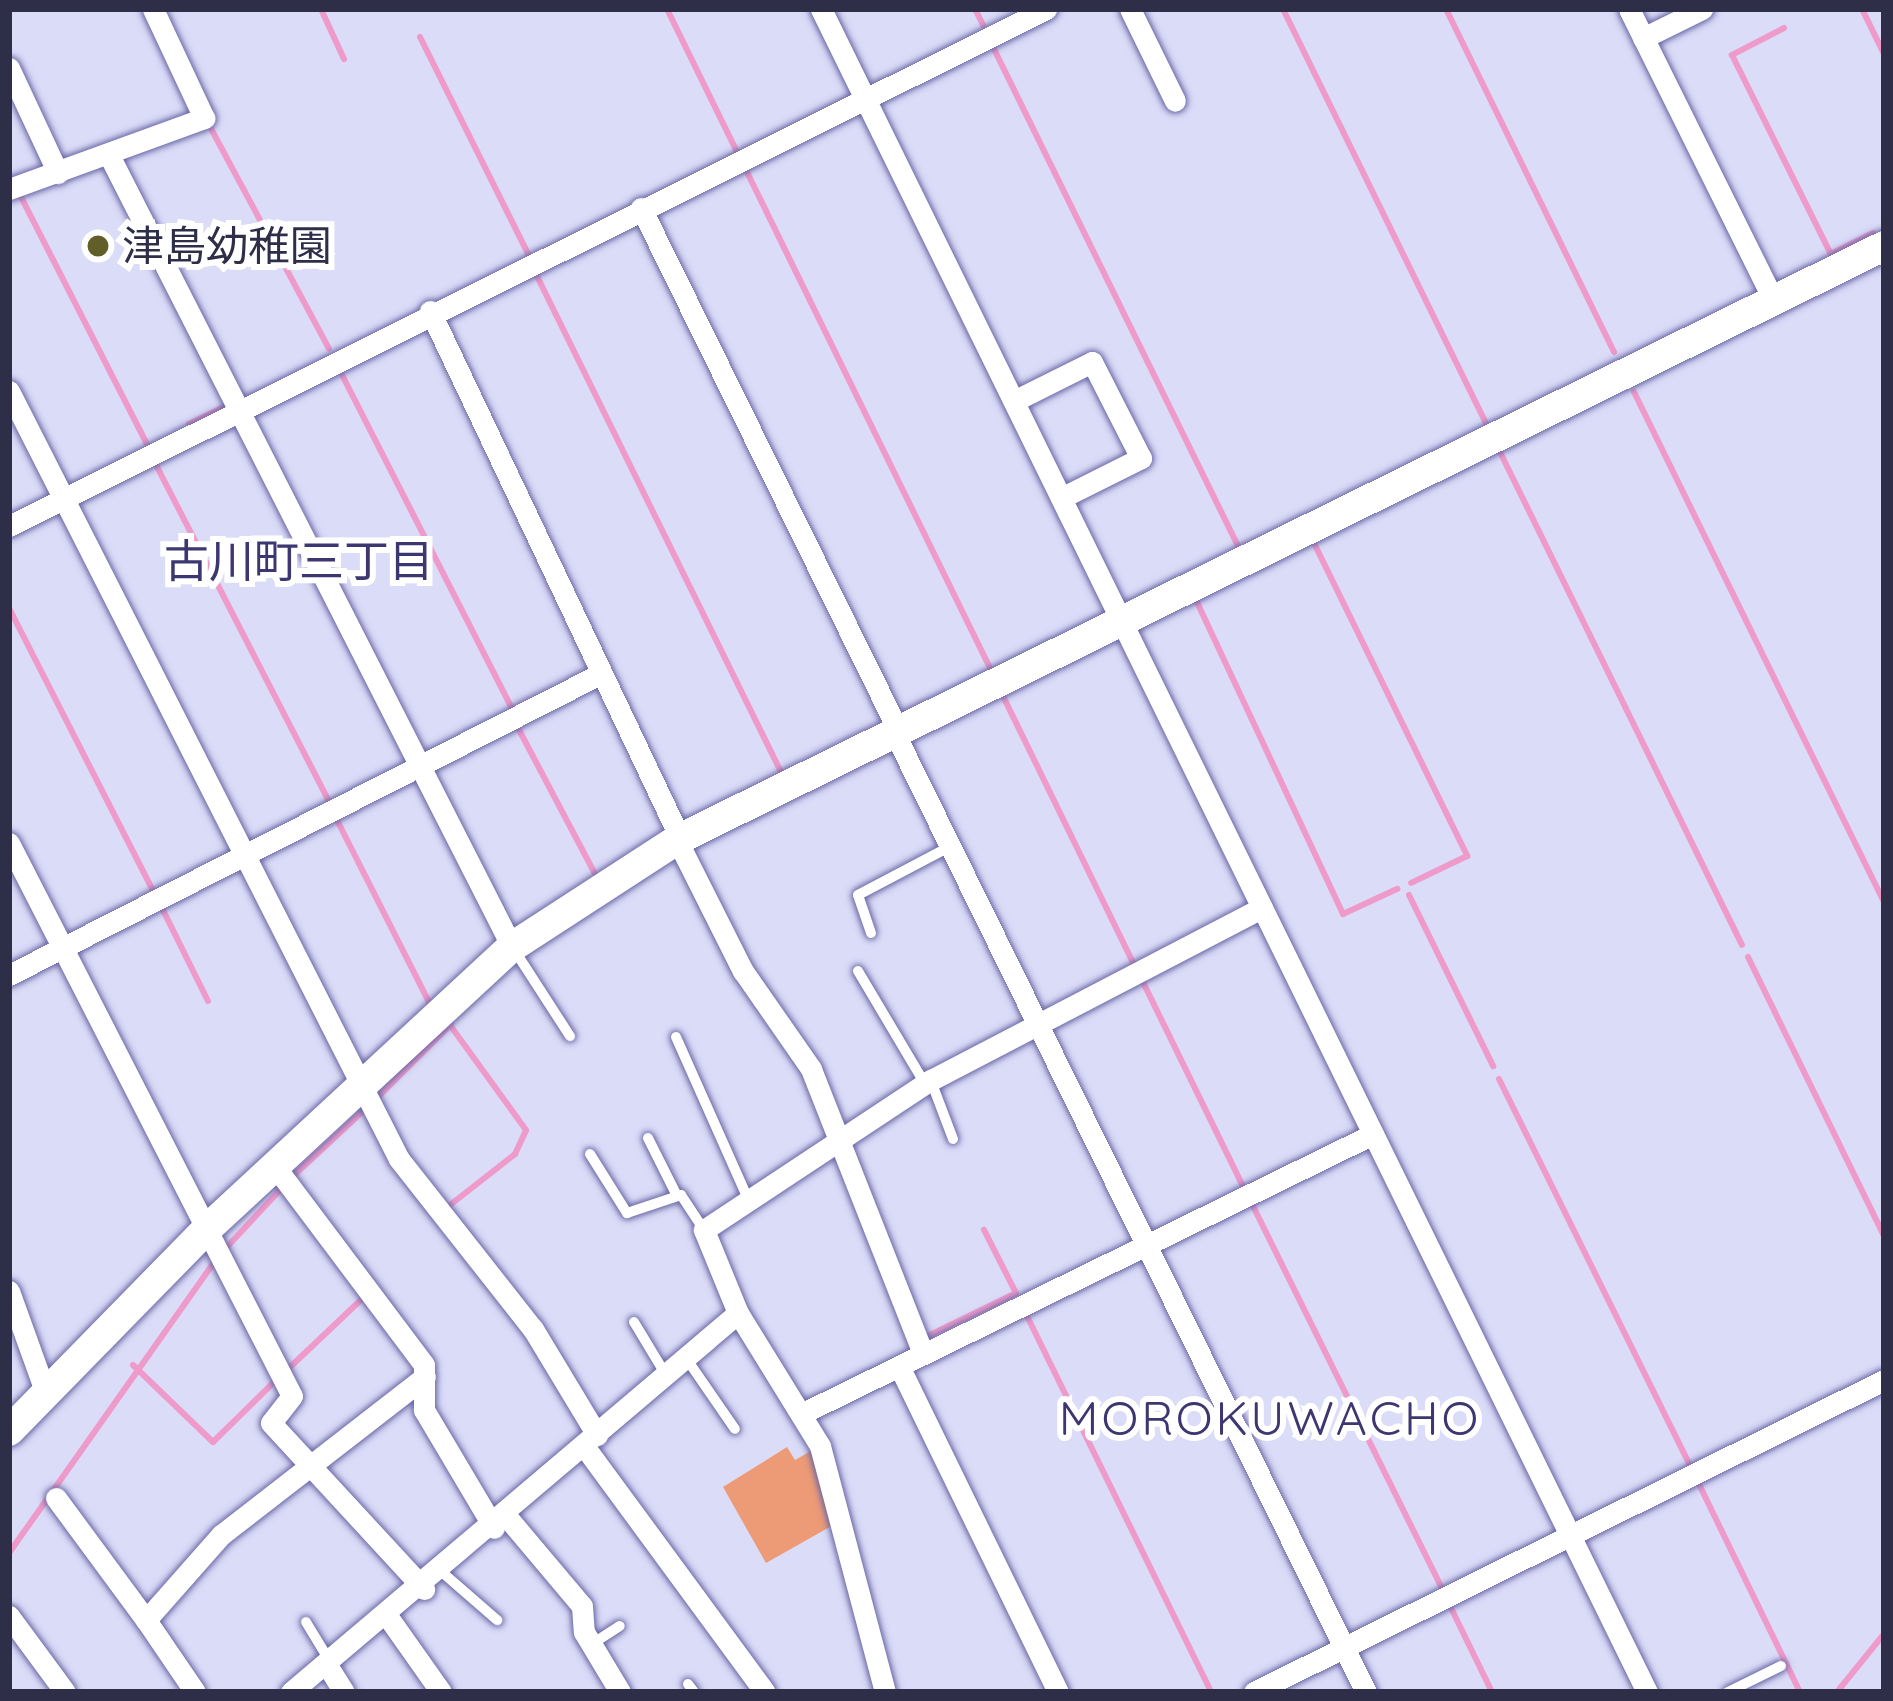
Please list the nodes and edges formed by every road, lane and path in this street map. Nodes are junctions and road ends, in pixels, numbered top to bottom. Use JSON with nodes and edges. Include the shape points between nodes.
{"nodes":[{"id":1,"x":153,"y":9,"type":"edge"},
{"id":2,"x":821,"y":9,"type":"edge"},
{"id":3,"x":1046,"y":9,"type":"edge"},
{"id":4,"x":1130,"y":9,"type":"edge"},
{"id":5,"x":1629,"y":9,"type":"edge"},
{"id":6,"x":1702,"y":9,"type":"edge"},
{"id":7,"x":1643,"y":38,"type":"junction"},
{"id":8,"x":9,"y":68,"type":"edge"},
{"id":9,"x":864,"y":96,"type":"junction"},
{"id":10,"x":1174,"y":101,"type":"dead end"},
{"id":11,"x":110,"y":157,"type":"junction"},
{"id":12,"x":58,"y":173,"type":"junction"},
{"id":13,"x":9,"y":189,"type":"edge"},
{"id":14,"x":641,"y":208,"type":"junction"},
{"id":15,"x":1884,"y":246,"type":"edge"},
{"id":16,"x":1774,"y":302,"type":"junction"},
{"id":17,"x":430,"y":311,"type":"junction"},
{"id":18,"x":9,"y":391,"type":"edge"},
{"id":19,"x":1014,"y":401,"type":"junction"},
{"id":20,"x":239,"y":408,"type":"junction"},
{"id":21,"x":64,"y":498,"type":"junction"},
{"id":22,"x":1061,"y":498,"type":"junction"},
{"id":23,"x":9,"y":526,"type":"edge"},
{"id":24,"x":1122,"y":621,"type":"junction"},
{"id":25,"x":600,"y":674,"type":"junction"},
{"id":26,"x":896,"y":731,"type":"junction"},
{"id":27,"x":422,"y":766,"type":"junction"},
{"id":28,"x":679,"y":839,"type":"junction"},
{"id":29,"x":9,"y":843,"type":"edge"},
{"id":30,"x":949,"y":847,"type":"junction"},
{"id":31,"x":245,"y":856,"type":"junction"},
{"id":32,"x":1262,"y":908,"type":"junction"},
{"id":33,"x":872,"y":933,"type":"dead end"},
{"id":34,"x":512,"y":946,"type":"junction"},
{"id":35,"x":62,"y":948,"type":"junction"},
{"id":36,"x":858,"y":971,"type":"dead end"},
{"id":37,"x":9,"y":975,"type":"edge"},
{"id":38,"x":1034,"y":1022,"type":"junction"},
{"id":39,"x":570,"y":1036,"type":"dead end"},
{"id":40,"x":676,"y":1036,"type":"dead end"},
{"id":41,"x":928,"y":1082,"type":"junction"},
{"id":42,"x":364,"y":1092,"type":"junction"},
{"id":43,"x":1373,"y":1133,"type":"junction"},
{"id":44,"x":836,"y":1136,"type":"junction"},
{"id":45,"x":648,"y":1138,"type":"dead end"},
{"id":46,"x":953,"y":1139,"type":"dead end"},
{"id":47,"x":590,"y":1154,"type":"dead end"},
{"id":48,"x":277,"y":1169,"type":"junction"},
{"id":49,"x":676,"y":1194,"type":"junction"},
{"id":50,"x":748,"y":1198,"type":"junction"},
{"id":51,"x":206,"y":1229,"type":"junction"},
{"id":52,"x":704,"y":1230,"type":"junction"},
{"id":53,"x":1143,"y":1246,"type":"junction"},
{"id":54,"x":9,"y":1291,"type":"edge"},
{"id":55,"x":738,"y":1313,"type":"junction"},
{"id":56,"x":634,"y":1322,"type":"dead end"},
{"id":57,"x":923,"y":1354,"type":"junction"},
{"id":58,"x":686,"y":1358,"type":"junction"},
{"id":59,"x":899,"y":1366,"type":"junction"},
{"id":60,"x":666,"y":1375,"type":"junction"},
{"id":61,"x":425,"y":1377,"type":"junction"},
{"id":62,"x":1884,"y":1380,"type":"edge"},
{"id":63,"x":46,"y":1394,"type":"junction"},
{"id":64,"x":802,"y":1414,"type":"junction"},
{"id":65,"x":735,"y":1429,"type":"dead end"},
{"id":66,"x":9,"y":1431,"type":"edge"},
{"id":67,"x":591,"y":1440,"type":"junction"},
{"id":68,"x":310,"y":1466,"type":"junction"},
{"id":69,"x":56,"y":1498,"type":"dead end"},
{"id":70,"x":501,"y":1522,"type":"junction"},
{"id":71,"x":1570,"y":1534,"type":"junction"},
{"id":72,"x":443,"y":1573,"type":"junction"},
{"id":73,"x":424,"y":1589,"type":"junction"},
{"id":74,"x":9,"y":1616,"type":"edge"},
{"id":75,"x":388,"y":1617,"type":"junction"},
{"id":76,"x":146,"y":1620,"type":"junction"},
{"id":77,"x":496,"y":1620,"type":"dead end"},
{"id":78,"x":305,"y":1622,"type":"dead end"},
{"id":79,"x":620,"y":1626,"type":"dead end"},
{"id":80,"x":592,"y":1644,"type":"junction"},
{"id":81,"x":1344,"y":1648,"type":"junction"},
{"id":82,"x":328,"y":1664,"type":"junction"},
{"id":83,"x":1781,"y":1666,"type":"dead end"},
{"id":84,"x":65,"y":1692,"type":"edge"},
{"id":85,"x":195,"y":1692,"type":"edge"},
{"id":86,"x":291,"y":1692,"type":"edge"},
{"id":87,"x":344,"y":1692,"type":"edge"},
{"id":88,"x":441,"y":1692,"type":"edge"},
{"id":89,"x":620,"y":1692,"type":"edge"},
{"id":90,"x":765,"y":1692,"type":"edge"},
{"id":91,"x":885,"y":1692,"type":"edge"},
{"id":92,"x":1058,"y":1692,"type":"edge"},
{"id":93,"x":1254,"y":1692,"type":"edge"},
{"id":94,"x":1366,"y":1692,"type":"edge"},
{"id":95,"x":1647,"y":1692,"type":"edge"},
{"id":96,"x":1729,"y":1692,"type":"edge"}],
"edges":[{"from":1,"to":11,"type":"street","via":[[204,118]]},
{"from":2,"to":9,"type":"street"},
{"from":3,"to":9,"type":"street"},
{"from":4,"to":10,"type":"street"},
{"from":5,"to":7,"type":"street"},
{"from":6,"to":7,"type":"street"},
{"from":7,"to":16,"type":"street"},
{"from":8,"to":12,"type":"street"},
{"from":9,"to":14,"type":"street"},
{"from":9,"to":19,"type":"street"},
{"from":11,"to":12,"type":"street"},
{"from":11,"to":20,"type":"street"},
{"from":12,"to":13,"type":"street"},
{"from":14,"to":17,"type":"street"},
{"from":14,"to":26,"type":"street"},
{"from":15,"to":16,"type":"street"},
{"from":16,"to":24,"type":"street"},
{"from":17,"to":20,"type":"street"},
{"from":17,"to":25,"type":"street"},
{"from":18,"to":21,"type":"street"},
{"from":19,"to":22,"type":"street"},
{"from":19,"to":22,"type":"street","via":[[1092,362],[1141,458]]},
{"from":20,"to":21,"type":"street"},
{"from":20,"to":27,"type":"street"},
{"from":21,"to":23,"type":"street"},
{"from":21,"to":31,"type":"street"},
{"from":22,"to":24,"type":"street"},
{"from":24,"to":26,"type":"street"},
{"from":24,"to":32,"type":"street"},
{"from":25,"to":27,"type":"street"},
{"from":25,"to":28,"type":"street"},
{"from":26,"to":28,"type":"street"},
{"from":26,"to":30,"type":"street"},
{"from":27,"to":31,"type":"street"},
{"from":27,"to":34,"type":"street"},
{"from":28,"to":34,"type":"street"},
{"from":28,"to":44,"type":"street","via":[[743,971],[795,1038]]},
{"from":29,"to":35,"type":"street"},
{"from":30,"to":33,"type":"lane","via":[[858,895]]},
{"from":30,"to":38,"type":"street"},
{"from":31,"to":35,"type":"street"},
{"from":31,"to":42,"type":"street"},
{"from":32,"to":38,"type":"street"},
{"from":32,"to":43,"type":"street"},
{"from":34,"to":39,"type":"lane"},
{"from":34,"to":42,"type":"street"},
{"from":35,"to":37,"type":"street"},
{"from":35,"to":51,"type":"street"},
{"from":36,"to":41,"type":"lane"},
{"from":38,"to":41,"type":"street"},
{"from":38,"to":53,"type":"street"},
{"from":40,"to":50,"type":"lane"},
{"from":41,"to":44,"type":"street"},
{"from":41,"to":46,"type":"lane"},
{"from":42,"to":48,"type":"street"},
{"from":42,"to":67,"type":"street","via":[[399,1160],[533,1329]]},
{"from":43,"to":53,"type":"street"},
{"from":43,"to":71,"type":"street"},
{"from":44,"to":50,"type":"street"},
{"from":44,"to":57,"type":"street"},
{"from":45,"to":49,"type":"lane"},
{"from":47,"to":49,"type":"lane","via":[[627,1213]]},
{"from":48,"to":51,"type":"street"},
{"from":48,"to":61,"type":"street"},
{"from":49,"to":52,"type":"lane"},
{"from":50,"to":52,"type":"street"},
{"from":51,"to":63,"type":"street"},
{"from":51,"to":68,"type":"street","via":[[292,1396],[271,1423]]},
{"from":52,"to":55,"type":"street"},
{"from":53,"to":57,"type":"street"},
{"from":53,"to":81,"type":"street"},
{"from":54,"to":63,"type":"street"},
{"from":55,"to":58,"type":"street"},
{"from":55,"to":64,"type":"street"},
{"from":56,"to":60,"type":"lane"},
{"from":57,"to":59,"type":"street"},
{"from":58,"to":60,"type":"street"},
{"from":58,"to":65,"type":"lane"},
{"from":59,"to":64,"type":"street"},
{"from":59,"to":92,"type":"street"},
{"from":60,"to":67,"type":"street"},
{"from":61,"to":68,"type":"street"},
{"from":61,"to":70,"type":"street","via":[[424,1410]]},
{"from":62,"to":71,"type":"street"},
{"from":63,"to":66,"type":"street"},
{"from":64,"to":91,"type":"street"},
{"from":67,"to":70,"type":"street"},
{"from":67,"to":90,"type":"street"},
{"from":68,"to":73,"type":"street"},
{"from":68,"to":76,"type":"street","via":[[221,1535]]},
{"from":69,"to":76,"type":"street"},
{"from":70,"to":72,"type":"street"},
{"from":70,"to":80,"type":"street","via":[[582,1606]]},
{"from":71,"to":81,"type":"street"},
{"from":71,"to":95,"type":"street"},
{"from":72,"to":73,"type":"street"},
{"from":72,"to":77,"type":"lane"},
{"from":73,"to":75,"type":"street"},
{"from":74,"to":84,"type":"street"},
{"from":75,"to":82,"type":"street"},
{"from":75,"to":88,"type":"street"},
{"from":76,"to":85,"type":"street"},
{"from":78,"to":82,"type":"lane"},
{"from":79,"to":80,"type":"lane"},
{"from":80,"to":89,"type":"street"},
{"from":81,"to":93,"type":"street"},
{"from":81,"to":94,"type":"street"},
{"from":82,"to":86,"type":"street"},
{"from":82,"to":87,"type":"street"},
{"from":83,"to":96,"type":"lane"}]}
